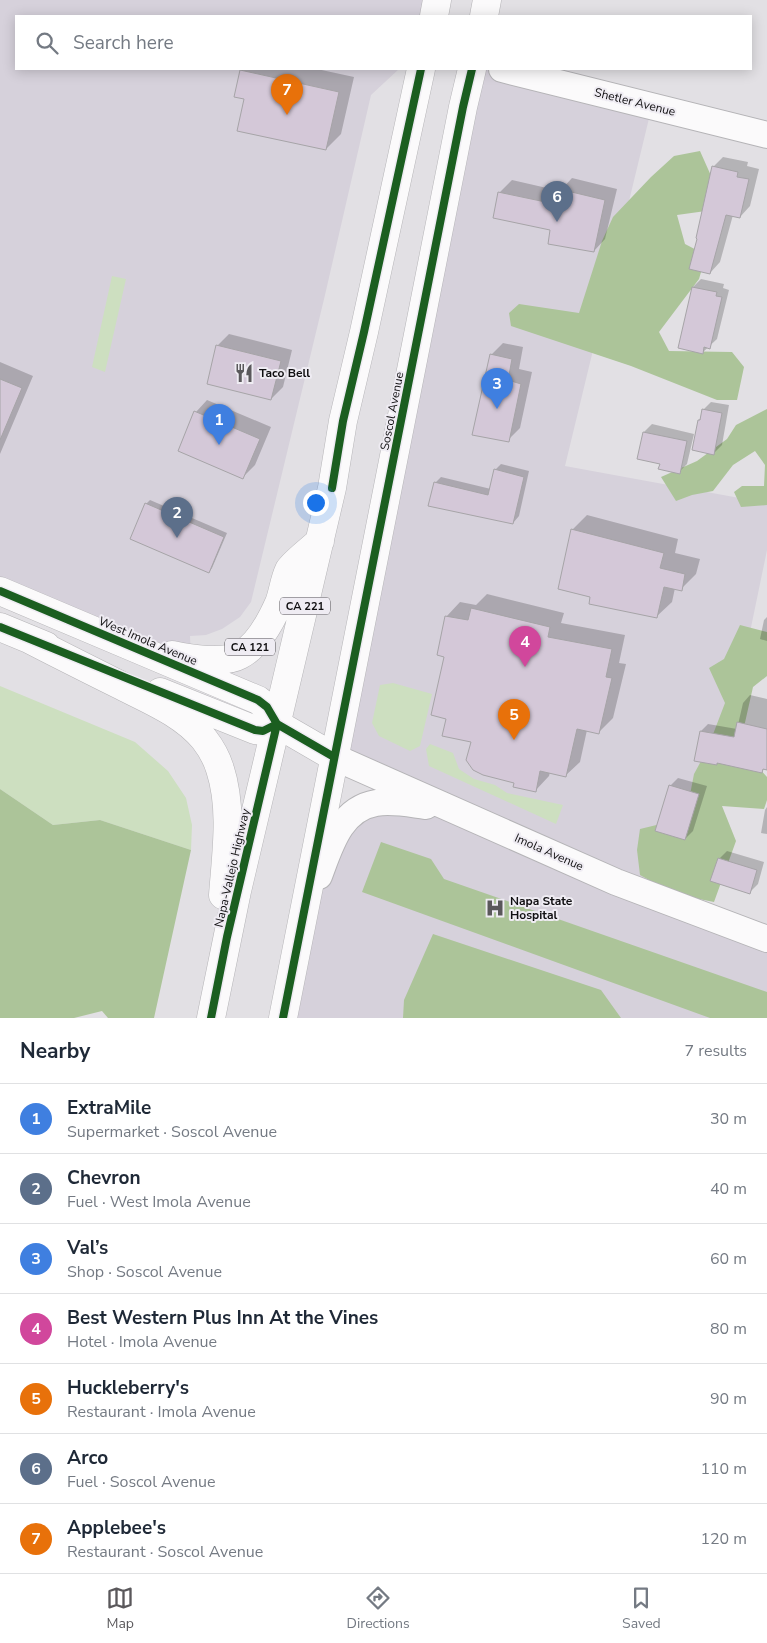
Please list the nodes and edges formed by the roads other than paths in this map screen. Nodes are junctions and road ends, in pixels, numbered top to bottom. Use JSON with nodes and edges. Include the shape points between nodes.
{"nodes":[{"id":1,"x":438,"y":0,"type":"edge"},
{"id":2,"x":487,"y":0,"type":"edge"},
{"id":3,"x":434,"y":15,"type":"edge"},
{"id":4,"x":484,"y":15,"type":"edge"},
{"id":5,"x":421,"y":70,"type":"edge"},
{"id":6,"x":472,"y":70,"type":"edge"},
{"id":7,"x":506,"y":70,"type":"edge"},
{"id":8,"x":767,"y":135,"type":"edge"},
{"id":9,"x":320,"y":541,"type":"junction"},
{"id":10,"x":0,"y":591,"type":"edge"},
{"id":11,"x":0,"y":627,"type":"edge"},
{"id":12,"x":29,"y":639,"type":"junction"},
{"id":13,"x":126,"y":644,"type":"junction"},
{"id":14,"x":277,"y":724,"type":"junction"},
{"id":15,"x":334,"y":757,"type":"junction"},
{"id":16,"x":450,"y":808,"type":"junction"},
{"id":17,"x":299,"y":934,"type":"junction"},
{"id":18,"x":767,"y":939,"type":"edge"},
{"id":19,"x":217,"y":984,"type":"junction"},
{"id":20,"x":211,"y":1018,"type":"edge"},
{"id":21,"x":283,"y":1018,"type":"edge"}],
"edges":[{"from":1,"to":3,"type":"main road"},
{"from":2,"to":4,"type":"main road"},
{"from":5,"to":9,"type":"main road","number":"CA 221","via":[[343,421]]},
{"from":6,"to":15,"type":"main road","name":"Soscol Avenue"},
{"from":7,"to":8,"type":"street","name":"Shetler Avenue"},
{"from":9,"to":13,"type":"main road","number":"CA 121","via":[[290,569],[271,617],[254,644],[240,656],[203,659]]},
{"from":9,"to":14,"type":"main road","number":"CA 221"},
{"from":10,"to":13,"type":"main road","name":"West Imola Avenue","number":"CA 121"},
{"from":11,"to":12,"type":"main road"},
{"from":12,"to":14,"type":"main road","via":[[255,730],[263,731]]},
{"from":12,"to":19,"type":"main road","via":[[157,704],[198,732],[211,749],[223,780],[227,827]]},
{"from":13,"to":14,"type":"main road","name":"West Imola Avenue","via":[[258,700],[267,707]]},
{"from":14,"to":15,"type":"main road","name":"West Imola Avenue"},
{"from":14,"to":19,"type":"main road","name":"Napa-Vallejo Highway","number":"CA 221"},
{"from":15,"to":16,"type":"street","name":"Imola Avenue"},
{"from":15,"to":17,"type":"main road"},
{"from":16,"to":17,"type":"street","via":[[376,803],[351,815],[332,843]]},
{"from":16,"to":18,"type":"street","name":"Imola Avenue","via":[[616,882]]},
{"from":17,"to":21,"type":"main road"},
{"from":19,"to":20,"type":"main road","name":"Napa-Vallejo Highway","number":"CA 221"}]}
